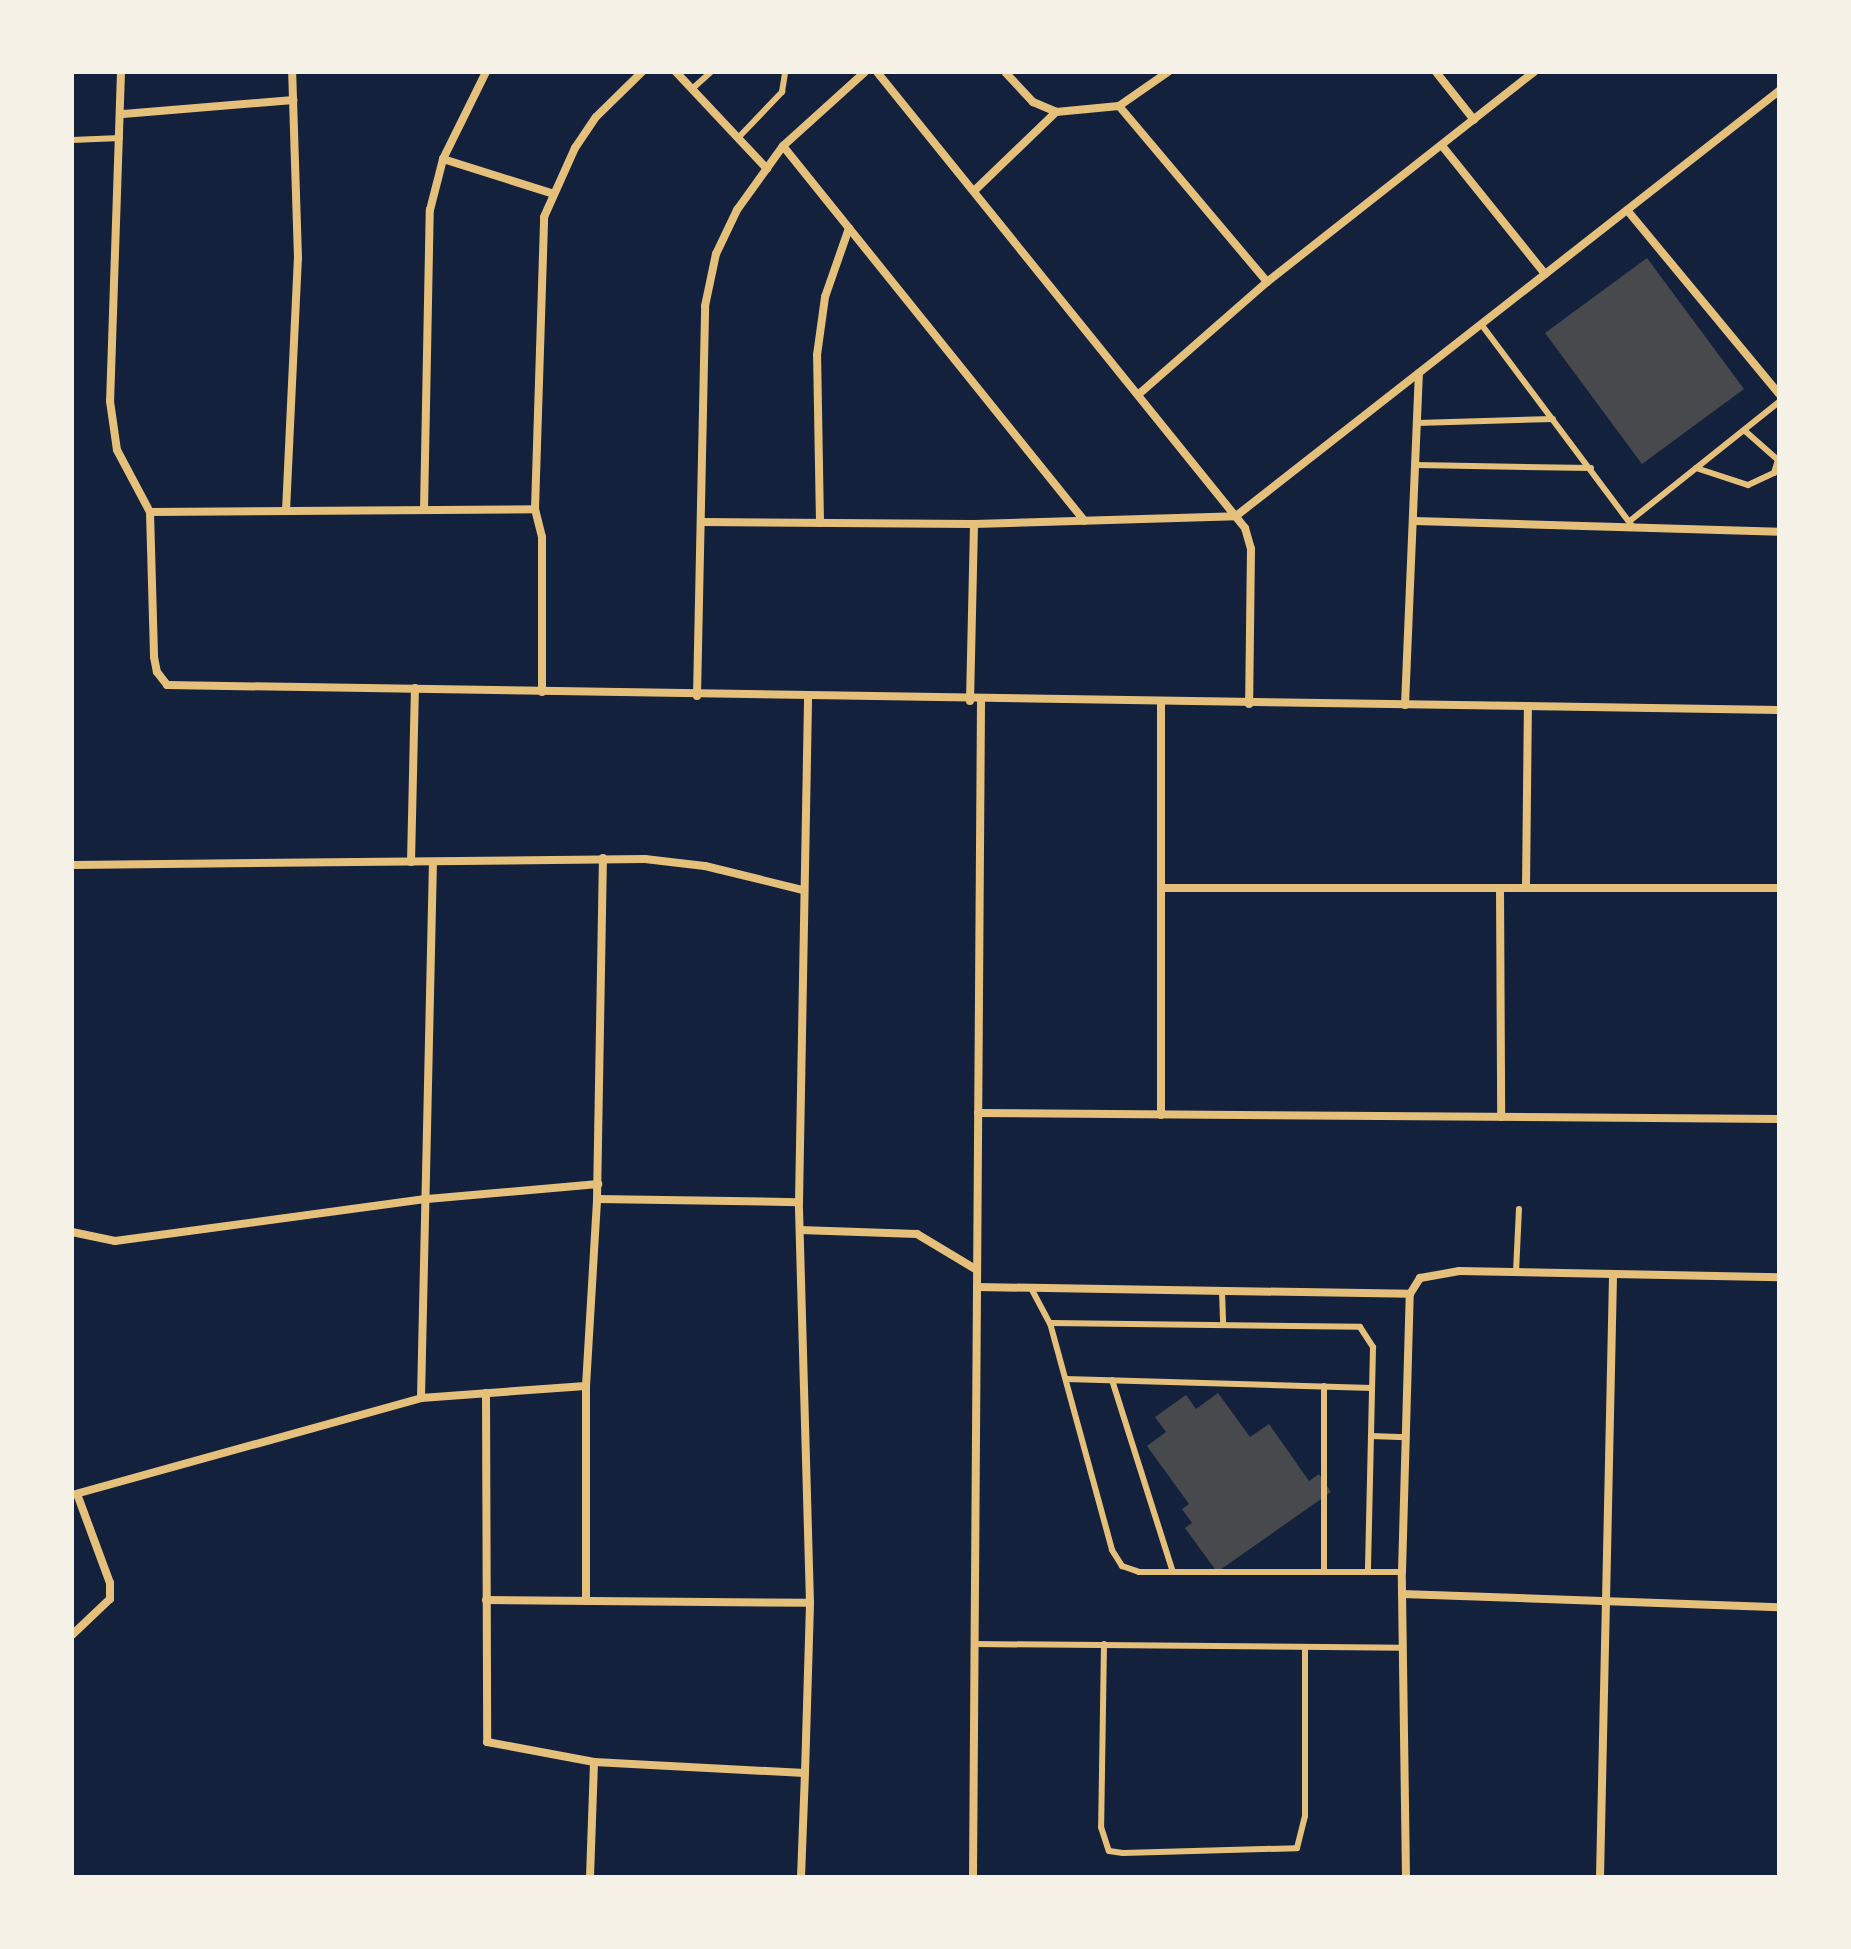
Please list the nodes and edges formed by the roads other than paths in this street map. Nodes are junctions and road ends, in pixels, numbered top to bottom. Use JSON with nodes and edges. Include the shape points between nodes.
{"nodes":[{"id":1,"x":121,"y":72,"type":"edge"},
{"id":2,"x":292,"y":72,"type":"edge"},
{"id":3,"x":486,"y":72,"type":"edge"},
{"id":4,"x":642,"y":72,"type":"edge"},
{"id":5,"x":676,"y":72,"type":"edge"},
{"id":6,"x":711,"y":72,"type":"edge"},
{"id":7,"x":785,"y":72,"type":"edge"},
{"id":8,"x":865,"y":72,"type":"edge"},
{"id":9,"x":877,"y":72,"type":"edge"},
{"id":10,"x":1005,"y":72,"type":"edge"},
{"id":11,"x":1168,"y":72,"type":"edge"},
{"id":12,"x":1436,"y":72,"type":"edge"},
{"id":13,"x":1534,"y":72,"type":"edge"},
{"id":14,"x":692,"y":89,"type":"junction"},
{"id":15,"x":1779,"y":91,"type":"edge"},
{"id":16,"x":293,"y":100,"type":"junction"},
{"id":17,"x":1119,"y":106,"type":"junction"},
{"id":18,"x":1056,"y":112,"type":"junction"},
{"id":19,"x":123,"y":114,"type":"junction"},
{"id":20,"x":1474,"y":120,"type":"junction"},
{"id":21,"x":122,"y":138,"type":"junction"},
{"id":22,"x":738,"y":138,"type":"junction"},
{"id":23,"x":72,"y":140,"type":"edge"},
{"id":24,"x":783,"y":146,"type":"junction"},
{"id":25,"x":1443,"y":147,"type":"junction"},
{"id":26,"x":443,"y":159,"type":"junction"},
{"id":27,"x":767,"y":169,"type":"junction"},
{"id":28,"x":974,"y":191,"type":"junction"},
{"id":29,"x":554,"y":194,"type":"junction"},
{"id":30,"x":1627,"y":210,"type":"junction"},
{"id":31,"x":849,"y":228,"type":"junction"},
{"id":32,"x":1545,"y":274,"type":"junction"},
{"id":33,"x":1267,"y":282,"type":"junction"},
{"id":34,"x":1481,"y":324,"type":"junction"},
{"id":35,"x":1419,"y":373,"type":"junction"},
{"id":36,"x":1139,"y":394,"type":"junction"},
{"id":37,"x":1779,"y":394,"type":"edge"},
{"id":38,"x":1779,"y":402,"type":"edge"},
{"id":39,"x":1553,"y":419,"type":"junction"},
{"id":40,"x":1417,"y":423,"type":"junction"},
{"id":41,"x":1744,"y":430,"type":"junction"},
{"id":42,"x":1416,"y":465,"type":"junction"},
{"id":43,"x":1591,"y":468,"type":"junction"},
{"id":44,"x":1696,"y":468,"type":"junction"},
{"id":45,"x":535,"y":509,"type":"junction"},
{"id":46,"x":424,"y":510,"type":"junction"},
{"id":47,"x":286,"y":511,"type":"junction"},
{"id":48,"x":150,"y":512,"type":"junction"},
{"id":49,"x":1236,"y":516,"type":"junction"},
{"id":50,"x":1084,"y":521,"type":"junction"},
{"id":51,"x":1415,"y":521,"type":"junction"},
{"id":52,"x":701,"y":522,"type":"junction"},
{"id":53,"x":820,"y":523,"type":"junction"},
{"id":54,"x":974,"y":524,"type":"junction"},
{"id":55,"x":1632,"y":524,"type":"junction"},
{"id":56,"x":1779,"y":532,"type":"edge"},
{"id":57,"x":415,"y":688,"type":"junction"},
{"id":58,"x":542,"y":692,"type":"junction"},
{"id":59,"x":697,"y":696,"type":"junction"},
{"id":60,"x":808,"y":699,"type":"junction"},
{"id":61,"x":970,"y":701,"type":"junction"},
{"id":62,"x":981,"y":701,"type":"junction"},
{"id":63,"x":1161,"y":703,"type":"junction"},
{"id":64,"x":1249,"y":704,"type":"junction"},
{"id":65,"x":1405,"y":705,"type":"junction"},
{"id":66,"x":1528,"y":706,"type":"junction"},
{"id":67,"x":1779,"y":710,"type":"edge"},
{"id":68,"x":603,"y":858,"type":"junction"},
{"id":69,"x":411,"y":862,"type":"junction"},
{"id":70,"x":433,"y":862,"type":"junction"},
{"id":71,"x":72,"y":865,"type":"edge"},
{"id":72,"x":1161,"y":888,"type":"junction"},
{"id":73,"x":1500,"y":888,"type":"junction"},
{"id":74,"x":1526,"y":888,"type":"junction"},
{"id":75,"x":1779,"y":888,"type":"edge"},
{"id":76,"x":803,"y":890,"type":"junction"},
{"id":77,"x":978,"y":1113,"type":"junction"},
{"id":78,"x":1161,"y":1115,"type":"junction"},
{"id":79,"x":1501,"y":1117,"type":"junction"},
{"id":80,"x":1779,"y":1119,"type":"edge"},
{"id":81,"x":598,"y":1184,"type":"junction"},
{"id":82,"x":427,"y":1199,"type":"junction"},
{"id":83,"x":597,"y":1199,"type":"junction"},
{"id":84,"x":799,"y":1202,"type":"junction"},
{"id":85,"x":1519,"y":1209,"type":"dead end"},
{"id":86,"x":800,"y":1230,"type":"junction"},
{"id":87,"x":72,"y":1232,"type":"edge"},
{"id":88,"x":977,"y":1270,"type":"junction"},
{"id":89,"x":1516,"y":1272,"type":"junction"},
{"id":90,"x":1613,"y":1274,"type":"junction"},
{"id":91,"x":1779,"y":1277,"type":"edge"},
{"id":92,"x":977,"y":1287,"type":"junction"},
{"id":93,"x":1031,"y":1288,"type":"junction"},
{"id":94,"x":1222,"y":1291,"type":"junction"},
{"id":95,"x":1410,"y":1294,"type":"junction"},
{"id":96,"x":1050,"y":1323,"type":"junction"},
{"id":97,"x":1223,"y":1324,"type":"junction"},
{"id":98,"x":1066,"y":1379,"type":"junction"},
{"id":99,"x":1112,"y":1380,"type":"junction"},
{"id":100,"x":586,"y":1386,"type":"junction"},
{"id":101,"x":1324,"y":1386,"type":"junction"},
{"id":102,"x":1372,"y":1388,"type":"junction"},
{"id":103,"x":486,"y":1393,"type":"junction"},
{"id":104,"x":421,"y":1398,"type":"junction"},
{"id":105,"x":1371,"y":1436,"type":"junction"},
{"id":106,"x":1406,"y":1437,"type":"junction"},
{"id":107,"x":75,"y":1494,"type":"edge"},
{"id":108,"x":1173,"y":1572,"type":"junction"},
{"id":109,"x":1324,"y":1572,"type":"junction"},
{"id":110,"x":1368,"y":1572,"type":"junction"},
{"id":111,"x":1402,"y":1572,"type":"junction"},
{"id":112,"x":1402,"y":1594,"type":"junction"},
{"id":113,"x":486,"y":1600,"type":"junction"},
{"id":114,"x":586,"y":1601,"type":"junction"},
{"id":115,"x":810,"y":1603,"type":"junction"},
{"id":116,"x":1606,"y":1603,"type":"junction"},
{"id":117,"x":1779,"y":1607,"type":"edge"},
{"id":118,"x":72,"y":1635,"type":"edge"},
{"id":119,"x":974,"y":1644,"type":"junction"},
{"id":120,"x":1104,"y":1644,"type":"junction"},
{"id":121,"x":1305,"y":1648,"type":"junction"},
{"id":122,"x":1403,"y":1648,"type":"junction"},
{"id":123,"x":594,"y":1762,"type":"junction"},
{"id":124,"x":805,"y":1773,"type":"junction"},
{"id":125,"x":590,"y":1877,"type":"edge"},
{"id":126,"x":801,"y":1877,"type":"edge"},
{"id":127,"x":973,"y":1877,"type":"edge"},
{"id":128,"x":1406,"y":1877,"type":"edge"},
{"id":129,"x":1600,"y":1877,"type":"edge"}],
"edges":[{"from":1,"to":19,"type":"street"},
{"from":2,"to":16,"type":"street"},
{"from":3,"to":26,"type":"street"},
{"from":4,"to":29,"type":"street","via":[[596,117]]},
{"from":5,"to":14,"type":"street"},
{"from":6,"to":14,"type":"lane"},
{"from":7,"to":22,"type":"lane","via":[[782,92]]},
{"from":8,"to":24,"type":"street"},
{"from":9,"to":28,"type":"street"},
{"from":10,"to":18,"type":"street","via":[[1033,102]]},
{"from":11,"to":17,"type":"street"},
{"from":12,"to":20,"type":"street"},
{"from":13,"to":20,"type":"street"},
{"from":14,"to":22,"type":"street"},
{"from":15,"to":30,"type":"street"},
{"from":16,"to":19,"type":"street"},
{"from":16,"to":47,"type":"street","via":[[298,258]]},
{"from":17,"to":18,"type":"street"},
{"from":17,"to":33,"type":"street"},
{"from":18,"to":28,"type":"street"},
{"from":19,"to":21,"type":"street"},
{"from":20,"to":25,"type":"street"},
{"from":21,"to":23,"type":"lane"},
{"from":21,"to":48,"type":"street","via":[[110,401],[117,450]]},
{"from":22,"to":27,"type":"street"},
{"from":24,"to":27,"type":"street"},
{"from":24,"to":31,"type":"street"},
{"from":25,"to":32,"type":"street"},
{"from":25,"to":33,"type":"street"},
{"from":26,"to":29,"type":"street"},
{"from":26,"to":46,"type":"street","via":[[430,210]]},
{"from":27,"to":52,"type":"street","via":[[716,254],[708,293]]},
{"from":28,"to":36,"type":"street"},
{"from":29,"to":45,"type":"street","via":[[539,253]]},
{"from":30,"to":32,"type":"street"},
{"from":30,"to":37,"type":"street"},
{"from":31,"to":50,"type":"street"},
{"from":31,"to":53,"type":"street","via":[[825,297],[817,355]]},
{"from":32,"to":34,"type":"street"},
{"from":33,"to":36,"type":"street"},
{"from":34,"to":35,"type":"street"},
{"from":34,"to":39,"type":"lane"},
{"from":35,"to":40,"type":"street"},
{"from":35,"to":49,"type":"street"},
{"from":36,"to":49,"type":"street"},
{"from":38,"to":41,"type":"lane"},
{"from":39,"to":40,"type":"lane"},
{"from":39,"to":43,"type":"lane"},
{"from":40,"to":42,"type":"street"},
{"from":41,"to":44,"type":"lane"},
{"from":41,"to":44,"type":"lane","via":[[1778,460],[1774,473],[1748,485]]},
{"from":42,"to":43,"type":"lane"},
{"from":42,"to":51,"type":"street"},
{"from":43,"to":55,"type":"lane"},
{"from":44,"to":55,"type":"lane"},
{"from":45,"to":46,"type":"street"},
{"from":45,"to":58,"type":"street","via":[[542,537]]},
{"from":46,"to":47,"type":"street"},
{"from":47,"to":48,"type":"street"},
{"from":48,"to":57,"type":"street","via":[[154,657],[167,685]]},
{"from":49,"to":50,"type":"street"},
{"from":49,"to":64,"type":"street","via":[[1251,549]]},
{"from":50,"to":54,"type":"street"},
{"from":51,"to":55,"type":"street"},
{"from":51,"to":65,"type":"street"},
{"from":52,"to":53,"type":"street"},
{"from":52,"to":59,"type":"street"},
{"from":53,"to":54,"type":"street"},
{"from":54,"to":61,"type":"street"},
{"from":55,"to":56,"type":"street"},
{"from":57,"to":58,"type":"street"},
{"from":57,"to":69,"type":"street"},
{"from":58,"to":59,"type":"street"},
{"from":59,"to":60,"type":"street"},
{"from":60,"to":61,"type":"street"},
{"from":60,"to":76,"type":"street"},
{"from":61,"to":62,"type":"street"},
{"from":62,"to":63,"type":"street"},
{"from":62,"to":77,"type":"street"},
{"from":63,"to":64,"type":"street"},
{"from":63,"to":72,"type":"street"},
{"from":64,"to":65,"type":"street"},
{"from":65,"to":66,"type":"street"},
{"from":66,"to":67,"type":"street"},
{"from":66,"to":74,"type":"street"},
{"from":68,"to":70,"type":"street"},
{"from":68,"to":76,"type":"street","via":[[678,861]]},
{"from":68,"to":81,"type":"street"},
{"from":69,"to":70,"type":"street"},
{"from":69,"to":71,"type":"street"},
{"from":70,"to":82,"type":"street"},
{"from":72,"to":73,"type":"street"},
{"from":72,"to":78,"type":"street"},
{"from":73,"to":74,"type":"street"},
{"from":73,"to":79,"type":"street"},
{"from":74,"to":75,"type":"street"},
{"from":76,"to":84,"type":"street"},
{"from":77,"to":78,"type":"street"},
{"from":77,"to":88,"type":"street"},
{"from":78,"to":79,"type":"street"},
{"from":79,"to":80,"type":"street"},
{"from":81,"to":82,"type":"street"},
{"from":81,"to":83,"type":"street"},
{"from":82,"to":87,"type":"street","via":[[115,1241]]},
{"from":82,"to":104,"type":"street"},
{"from":83,"to":84,"type":"street"},
{"from":83,"to":100,"type":"street"},
{"from":84,"to":86,"type":"street"},
{"from":85,"to":89,"type":"lane"},
{"from":86,"to":88,"type":"street","via":[[917,1234]]},
{"from":86,"to":115,"type":"street"},
{"from":88,"to":92,"type":"street"},
{"from":89,"to":90,"type":"street"},
{"from":89,"to":95,"type":"street","via":[[1436,1273],[1420,1278]]},
{"from":90,"to":91,"type":"street"},
{"from":90,"to":116,"type":"street"},
{"from":92,"to":93,"type":"street"},
{"from":92,"to":119,"type":"street"},
{"from":93,"to":94,"type":"street"},
{"from":93,"to":96,"type":"lane"},
{"from":94,"to":95,"type":"street"},
{"from":94,"to":97,"type":"lane"},
{"from":95,"to":106,"type":"street"},
{"from":96,"to":97,"type":"lane"},
{"from":96,"to":98,"type":"lane"},
{"from":97,"to":102,"type":"lane","via":[[1360,1327],[1373,1347]]},
{"from":98,"to":99,"type":"lane"},
{"from":98,"to":108,"type":"lane","via":[[1112,1550],[1122,1566]]},
{"from":99,"to":101,"type":"lane"},
{"from":99,"to":108,"type":"lane"},
{"from":100,"to":103,"type":"street"},
{"from":100,"to":114,"type":"street"},
{"from":101,"to":102,"type":"lane"},
{"from":101,"to":109,"type":"lane"},
{"from":102,"to":105,"type":"lane"},
{"from":103,"to":104,"type":"street"},
{"from":103,"to":113,"type":"street"},
{"from":104,"to":107,"type":"street"},
{"from":105,"to":106,"type":"lane"},
{"from":105,"to":110,"type":"lane"},
{"from":106,"to":111,"type":"street"},
{"from":107,"to":118,"type":"street","via":[[110,1583],[110,1599]]},
{"from":108,"to":109,"type":"lane"},
{"from":109,"to":110,"type":"lane"},
{"from":110,"to":111,"type":"lane"},
{"from":111,"to":112,"type":"street"},
{"from":112,"to":116,"type":"street"},
{"from":112,"to":122,"type":"street"},
{"from":113,"to":114,"type":"street"},
{"from":113,"to":123,"type":"street","via":[[487,1742]]},
{"from":114,"to":115,"type":"street"},
{"from":115,"to":124,"type":"street"},
{"from":116,"to":117,"type":"street"},
{"from":116,"to":129,"type":"street"},
{"from":119,"to":120,"type":"lane"},
{"from":119,"to":127,"type":"street"},
{"from":120,"to":121,"type":"lane"},
{"from":120,"to":121,"type":"lane","via":[[1101,1827],[1109,1851],[1123,1853],[1297,1848],[1305,1816]]},
{"from":121,"to":122,"type":"lane"},
{"from":122,"to":128,"type":"street"},
{"from":123,"to":124,"type":"street"},
{"from":123,"to":125,"type":"street"},
{"from":124,"to":126,"type":"street"}]}
